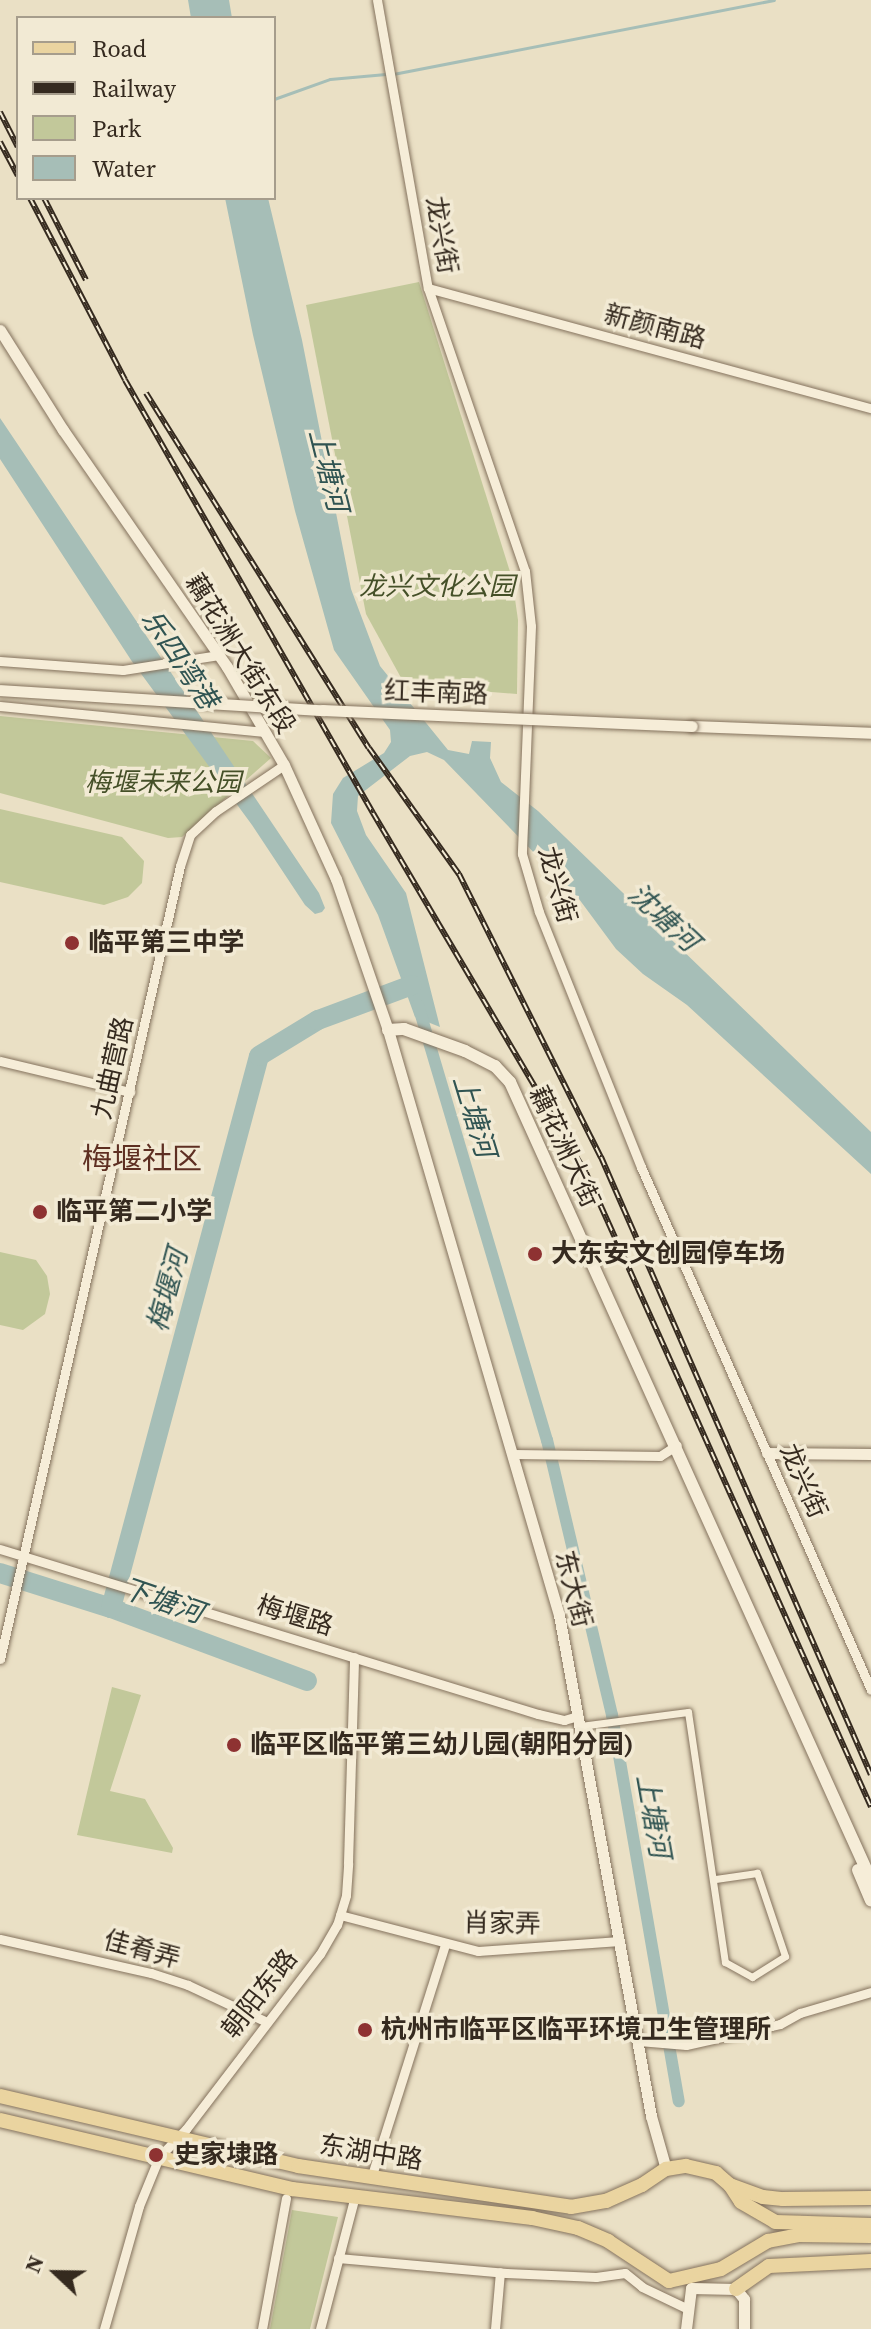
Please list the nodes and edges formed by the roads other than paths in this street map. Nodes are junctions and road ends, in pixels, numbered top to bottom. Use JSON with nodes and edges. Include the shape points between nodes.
{"nodes":[{"id":1,"x":377,"y":0,"type":"edge"},
{"id":2,"x":428,"y":288,"type":"junction"},
{"id":3,"x":0,"y":330,"type":"edge"},
{"id":4,"x":871,"y":408,"type":"edge"},
{"id":5,"x":219,"y":655,"type":"junction"},
{"id":6,"x":0,"y":661,"type":"edge"},
{"id":7,"x":0,"y":690,"type":"edge"},
{"id":8,"x":0,"y":706,"type":"edge"},
{"id":9,"x":265,"y":732,"type":"junction"},
{"id":10,"x":871,"y":733,"type":"edge"},
{"id":11,"x":284,"y":765,"type":"junction"},
{"id":12,"x":388,"y":1030,"type":"junction"},
{"id":13,"x":0,"y":1061,"type":"edge"},
{"id":14,"x":130,"y":1092,"type":"junction"},
{"id":15,"x":674,"y":1445,"type":"junction"},
{"id":16,"x":767,"y":1453,"type":"junction"},
{"id":17,"x":514,"y":1454,"type":"junction"},
{"id":18,"x":871,"y":1454,"type":"edge"},
{"id":19,"x":0,"y":1549,"type":"edge"},
{"id":20,"x":24,"y":1556,"type":"junction"},
{"id":21,"x":6,"y":1623,"type":"edge"},
{"id":22,"x":354,"y":1657,"type":"junction"},
{"id":23,"x":0,"y":1659,"type":"edge"},
{"id":24,"x":871,"y":1690,"type":"edge"},
{"id":25,"x":582,"y":1723,"type":"junction"},
{"id":26,"x":715,"y":1879,"type":"junction"},
{"id":27,"x":871,"y":1880,"type":"edge"},
{"id":28,"x":871,"y":1900,"type":"edge"},
{"id":29,"x":340,"y":1915,"type":"junction"},
{"id":30,"x":0,"y":1939,"type":"edge"},
{"id":31,"x":620,"y":1941,"type":"junction"},
{"id":32,"x":445,"y":1945,"type":"junction"},
{"id":33,"x":871,"y":1992,"type":"edge"},
{"id":34,"x":267,"y":2022,"type":"junction"},
{"id":35,"x":639,"y":2041,"type":"junction"},
{"id":36,"x":0,"y":2096,"type":"edge"},
{"id":37,"x":0,"y":2120,"type":"edge"},
{"id":38,"x":177,"y":2138,"type":"junction"},
{"id":39,"x":159,"y":2157,"type":"junction"},
{"id":40,"x":666,"y":2169,"type":"junction"},
{"id":41,"x":371,"y":2178,"type":"junction"},
{"id":42,"x":730,"y":2185,"type":"junction"},
{"id":43,"x":355,"y":2196,"type":"junction"},
{"id":44,"x":286,"y":2198,"type":"dead end"},
{"id":45,"x":871,"y":2198,"type":"edge"},
{"id":46,"x":871,"y":2225,"type":"edge"},
{"id":47,"x":799,"y":2229,"type":"junction"},
{"id":48,"x":871,"y":2236,"type":"edge"},
{"id":49,"x":338,"y":2258,"type":"junction"},
{"id":50,"x":871,"y":2261,"type":"edge"},
{"id":51,"x":500,"y":2272,"type":"junction"},
{"id":52,"x":690,"y":2283,"type":"junction"},
{"id":53,"x":740,"y":2294,"type":"junction"},
{"id":54,"x":686,"y":2308,"type":"junction"},
{"id":55,"x":104,"y":2329,"type":"edge"},
{"id":56,"x":262,"y":2329,"type":"edge"},
{"id":57,"x":320,"y":2329,"type":"edge"},
{"id":58,"x":495,"y":2329,"type":"edge"},
{"id":59,"x":686,"y":2329,"type":"edge"},
{"id":60,"x":744,"y":2329,"type":"edge"}],
"edges":[{"from":1,"to":2,"type":"street","name":"龙兴街"},
{"from":2,"to":4,"type":"street","name":"新颜南路"},
{"from":2,"to":16,"type":"street","name":"龙兴街","via":[[525,571],[531,626],[522,854],[539,912],[641,1167]]},
{"from":3,"to":5,"type":"street","name":"藕花洲大街东段"},
{"from":5,"to":6,"type":"street","via":[[123,670]]},
{"from":5,"to":9,"type":"street","name":"藕花洲大街东段"},
{"from":7,"to":10,"type":"street","name":"红丰南路","bridge":true,"via":[[322,710]]},
{"from":8,"to":9,"type":"street"},
{"from":9,"to":11,"type":"street","name":"藕花洲大街东段"},
{"from":11,"to":12,"type":"street","name":"藕花洲大街东段","via":[[336,879]]},
{"from":11,"to":14,"type":"street","name":"九曲营路","via":[[190,835]]},
{"from":12,"to":15,"type":"main road","name":"藕花洲大街","via":[[404,1029],[452,1047],[495,1066],[510,1082]]},
{"from":12,"to":17,"type":"street","name":"东大街"},
{"from":13,"to":14,"type":"street"},
{"from":14,"to":20,"type":"street","name":"九曲营路"},
{"from":15,"to":17,"type":"street","via":[[660,1456]]},
{"from":15,"to":27,"type":"main road","name":"藕花洲大街"},
{"from":15,"to":28,"type":"main road","name":"藕花洲大街"},
{"from":16,"to":18,"type":"street"},
{"from":16,"to":24,"type":"street","name":"龙兴街"},
{"from":17,"to":25,"type":"street","name":"东大街","via":[[559,1615]]},
{"from":19,"to":20,"type":"street","name":"梅堰路"},
{"from":20,"to":21,"type":"street","name":"九曲营路"},
{"from":20,"to":22,"type":"street","name":"梅堰路"},
{"from":21,"to":23,"type":"street","name":"九曲营路"},
{"from":22,"to":25,"type":"street","name":"梅堰路"},
{"from":22,"to":29,"type":"street","name":"朝阳东路","via":[[348,1863]]},
{"from":25,"to":26,"type":"street","via":[[688,1712]]},
{"from":25,"to":31,"type":"street","name":"东大街"},
{"from":26,"to":26,"type":"street","via":[[725,1962],[752,1977],[785,1956],[757,1873]]},
{"from":29,"to":32,"type":"street","name":"肖家弄"},
{"from":29,"to":34,"type":"street","name":"朝阳东路","via":[[320,1954]]},
{"from":30,"to":34,"type":"street","name":"佳肴弄","via":[[151,1973]]},
{"from":31,"to":32,"type":"street","name":"肖家弄","via":[[478,1951]]},
{"from":31,"to":35,"type":"street","name":"东大街"},
{"from":32,"to":41,"type":"street"},
{"from":33,"to":35,"type":"street","via":[[780,2024],[686,2045]]},
{"from":34,"to":38,"type":"street","name":"朝阳东路"},
{"from":35,"to":40,"type":"street","name":"东大街"},
{"from":36,"to":38,"type":"main road","name":"东湖中路"},
{"from":37,"to":39,"type":"main road","name":"东湖中路"},
{"from":38,"to":39,"type":"street","name":"朝阳东路"},
{"from":38,"to":41,"type":"main road","name":"东湖中路"},
{"from":39,"to":43,"type":"main road","name":"东湖中路","via":[[292,2189]]},
{"from":39,"to":55,"type":"street","name":"朝阳东路","via":[[139,2206]]},
{"from":40,"to":41,"type":"main road","name":"东湖中路","via":[[606,2201],[571,2207]]},
{"from":40,"to":42,"type":"main road","via":[[686,2166],[716,2173]]},
{"from":42,"to":45,"type":"main road","via":[[783,2199]]},
{"from":42,"to":47,"type":"main road","via":[[741,2202]]},
{"from":43,"to":49,"type":"street"},
{"from":43,"to":52,"type":"main road","name":"东湖中路","via":[[578,2228],[669,2281]]},
{"from":44,"to":56,"type":"street"},
{"from":46,"to":47,"type":"main road"},
{"from":47,"to":48,"type":"main road"},
{"from":47,"to":52,"type":"main road"},
{"from":49,"to":51,"type":"street"},
{"from":49,"to":57,"type":"street"},
{"from":50,"to":53,"type":"main road","via":[[769,2266]]},
{"from":51,"to":54,"type":"street","via":[[596,2277],[625,2273]]},
{"from":51,"to":58,"type":"street"},
{"from":52,"to":53,"type":"street"},
{"from":52,"to":54,"type":"street"},
{"from":53,"to":60,"type":"street"},
{"from":54,"to":59,"type":"street"}]}
